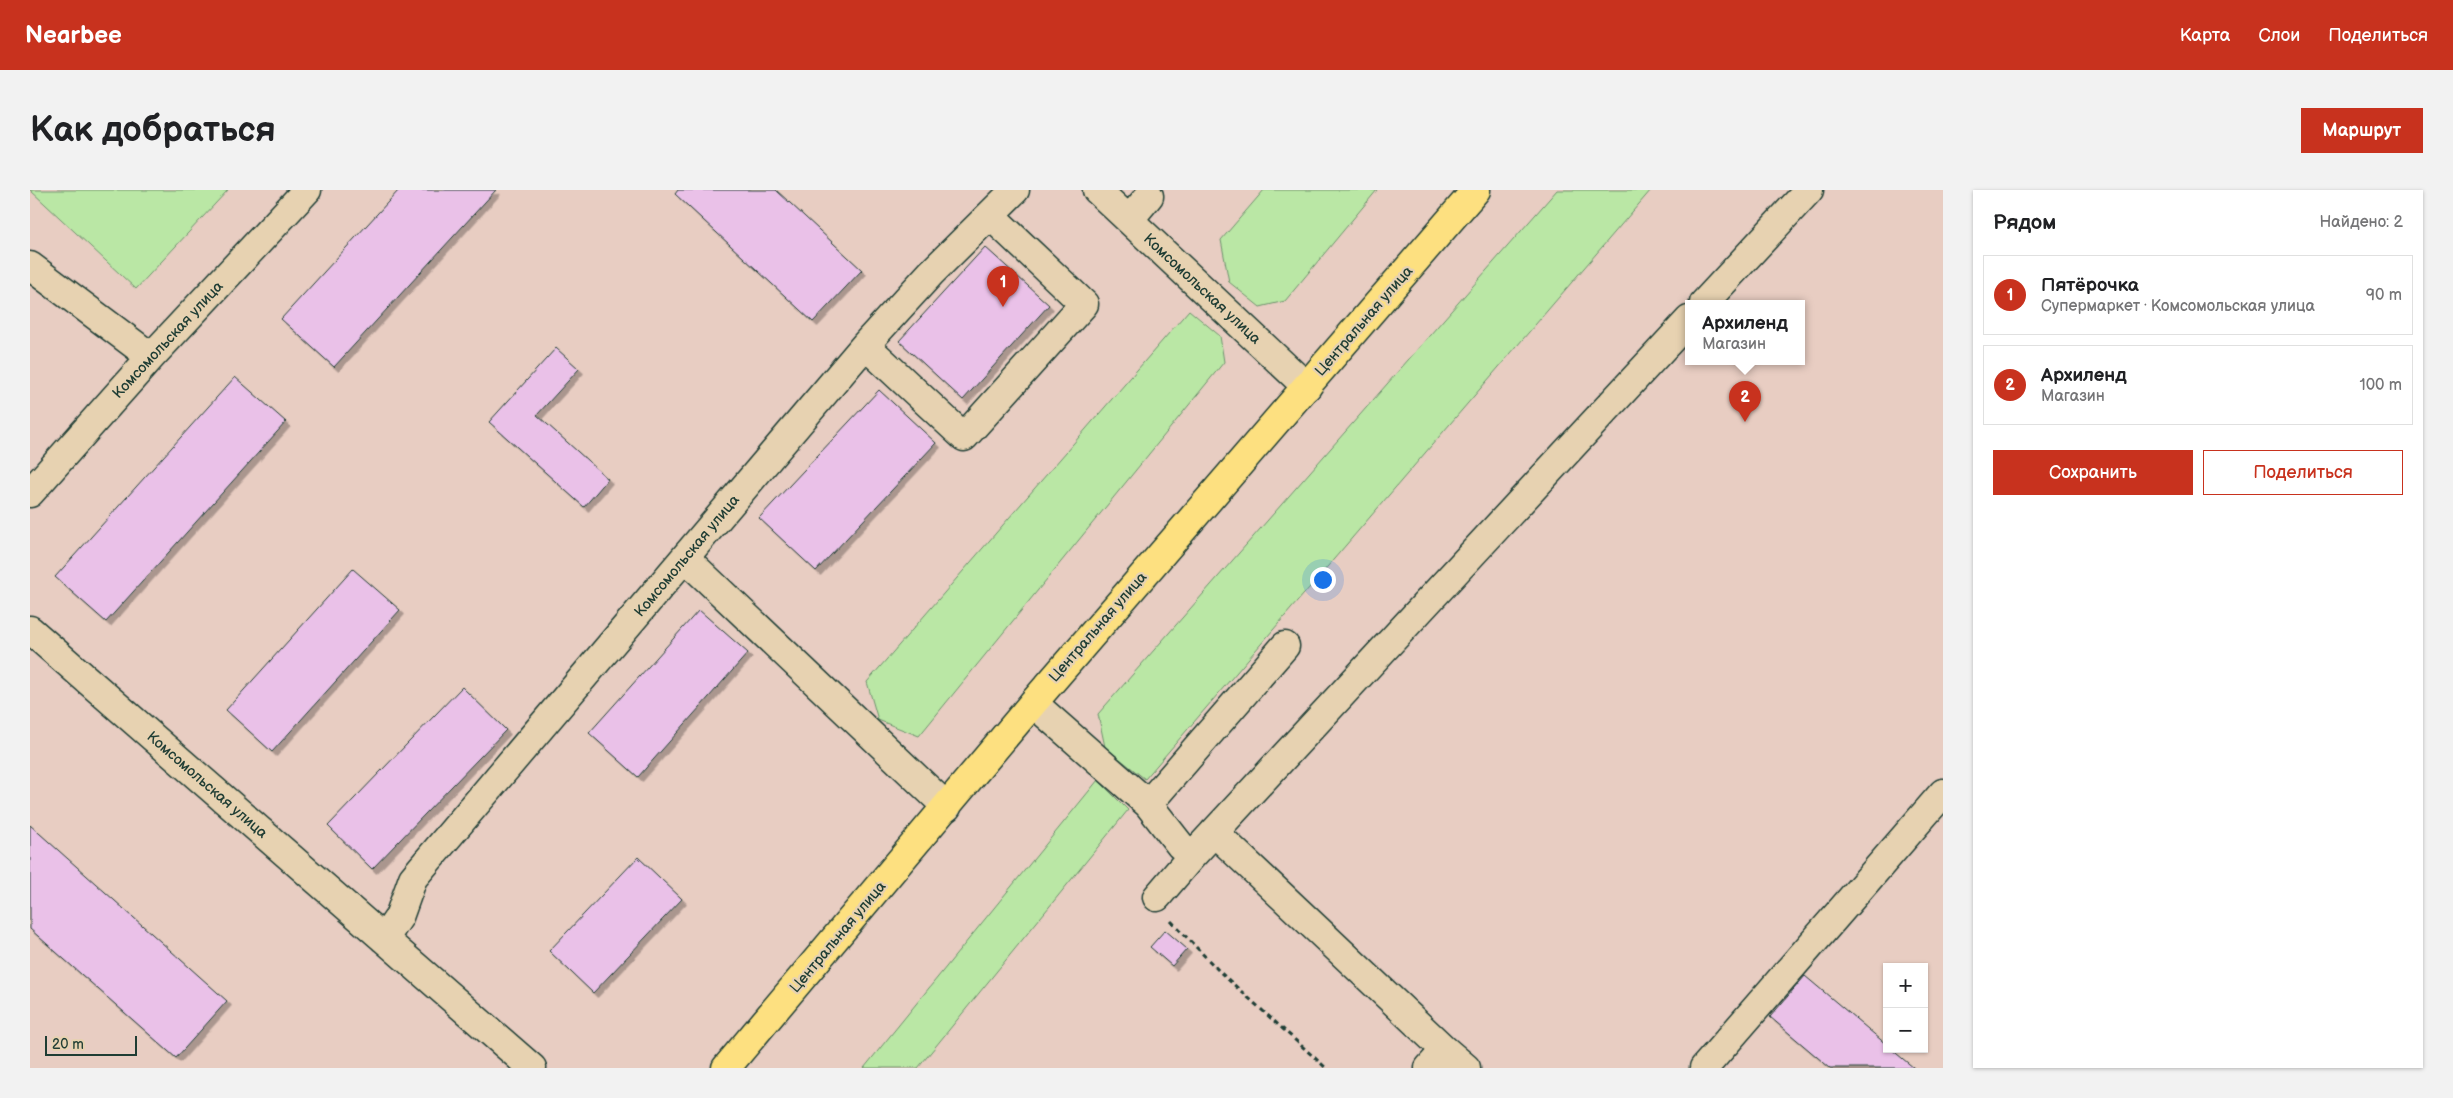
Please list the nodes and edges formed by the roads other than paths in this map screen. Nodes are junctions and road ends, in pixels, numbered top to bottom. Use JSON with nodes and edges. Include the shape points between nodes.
{"nodes":[{"id":1,"x":307,"y":190,"type":"edge"},
{"id":2,"x":1015,"y":190,"type":"edge"},
{"id":3,"x":1097,"y":190,"type":"edge"},
{"id":4,"x":1476,"y":190,"type":"edge"},
{"id":5,"x":1809,"y":190,"type":"edge"},
{"id":6,"x":1149,"y":196,"type":"dead end"},
{"id":7,"x":990,"y":216,"type":"junction"},
{"id":8,"x":1129,"y":220,"type":"junction"},
{"id":9,"x":30,"y":266,"type":"edge"},
{"id":10,"x":1707,"y":300,"type":"edge"},
{"id":11,"x":1685,"y":324,"type":"edge"},
{"id":12,"x":865,"y":345,"type":"junction"},
{"id":13,"x":151,"y":357,"type":"junction"},
{"id":14,"x":1307,"y":388,"type":"junction"},
{"id":15,"x":30,"y":493,"type":"edge"},
{"id":16,"x":685,"y":558,"type":"junction"},
{"id":17,"x":30,"y":630,"type":"edge"},
{"id":18,"x":1285,"y":646,"type":"dead end"},
{"id":19,"x":1033,"y":702,"type":"junction"},
{"id":20,"x":1943,"y":793,"type":"edge"},
{"id":21,"x":1148,"y":804,"type":"junction"},
{"id":22,"x":947,"y":807,"type":"junction"},
{"id":23,"x":1214,"y":832,"type":"junction"},
{"id":24,"x":1192,"y":856,"type":"junction"},
{"id":25,"x":1157,"y":897,"type":"road end"},
{"id":26,"x":384,"y":939,"type":"junction"},
{"id":27,"x":1437,"y":1059,"type":"edge"},
{"id":28,"x":736,"y":1065,"type":"edge"},
{"id":29,"x":532,"y":1068,"type":"edge"},
{"id":30,"x":1466,"y":1068,"type":"edge"},
{"id":31,"x":1704,"y":1068,"type":"edge"}],
"edges":[{"from":1,"to":13,"type":"street","name":"Комсомольская улица"},
{"from":2,"to":7,"type":"street","name":"Комсомольская улица"},
{"from":3,"to":8,"type":"street","name":"Комсомольская улица"},
{"from":4,"to":14,"type":"main road","name":"Центральная улица"},
{"from":5,"to":10,"type":"street"},
{"from":6,"to":8,"type":"street"},
{"from":7,"to":12,"type":"street","name":"Комсомольская улица","via":[[931,273]]},
{"from":7,"to":12,"type":"street","via":[[1084,304],[964,437]]},
{"from":8,"to":14,"type":"street","name":"Комсомольская улица"},
{"from":9,"to":13,"type":"street"},
{"from":11,"to":23,"type":"street"},
{"from":12,"to":16,"type":"street","name":"Комсомольская улица"},
{"from":13,"to":15,"type":"street","name":"Комсомольская улица"},
{"from":14,"to":19,"type":"main road","name":"Центральная улица"},
{"from":16,"to":22,"type":"street"},
{"from":16,"to":26,"type":"street","name":"Комсомольская улица","via":[[413,878],[399,917]]},
{"from":17,"to":26,"type":"street","name":"Комсомольская улица"},
{"from":18,"to":21,"type":"street"},
{"from":19,"to":21,"type":"street"},
{"from":19,"to":22,"type":"main road","name":"Центральная улица"},
{"from":20,"to":31,"type":"street"},
{"from":21,"to":24,"type":"street"},
{"from":22,"to":28,"type":"main road","name":"Центральная улица"},
{"from":23,"to":24,"type":"street"},
{"from":23,"to":27,"type":"street"},
{"from":24,"to":25,"type":"street"},
{"from":26,"to":29,"type":"street","name":"Комсомольская улица"},
{"from":27,"to":30,"type":"street"}]}
